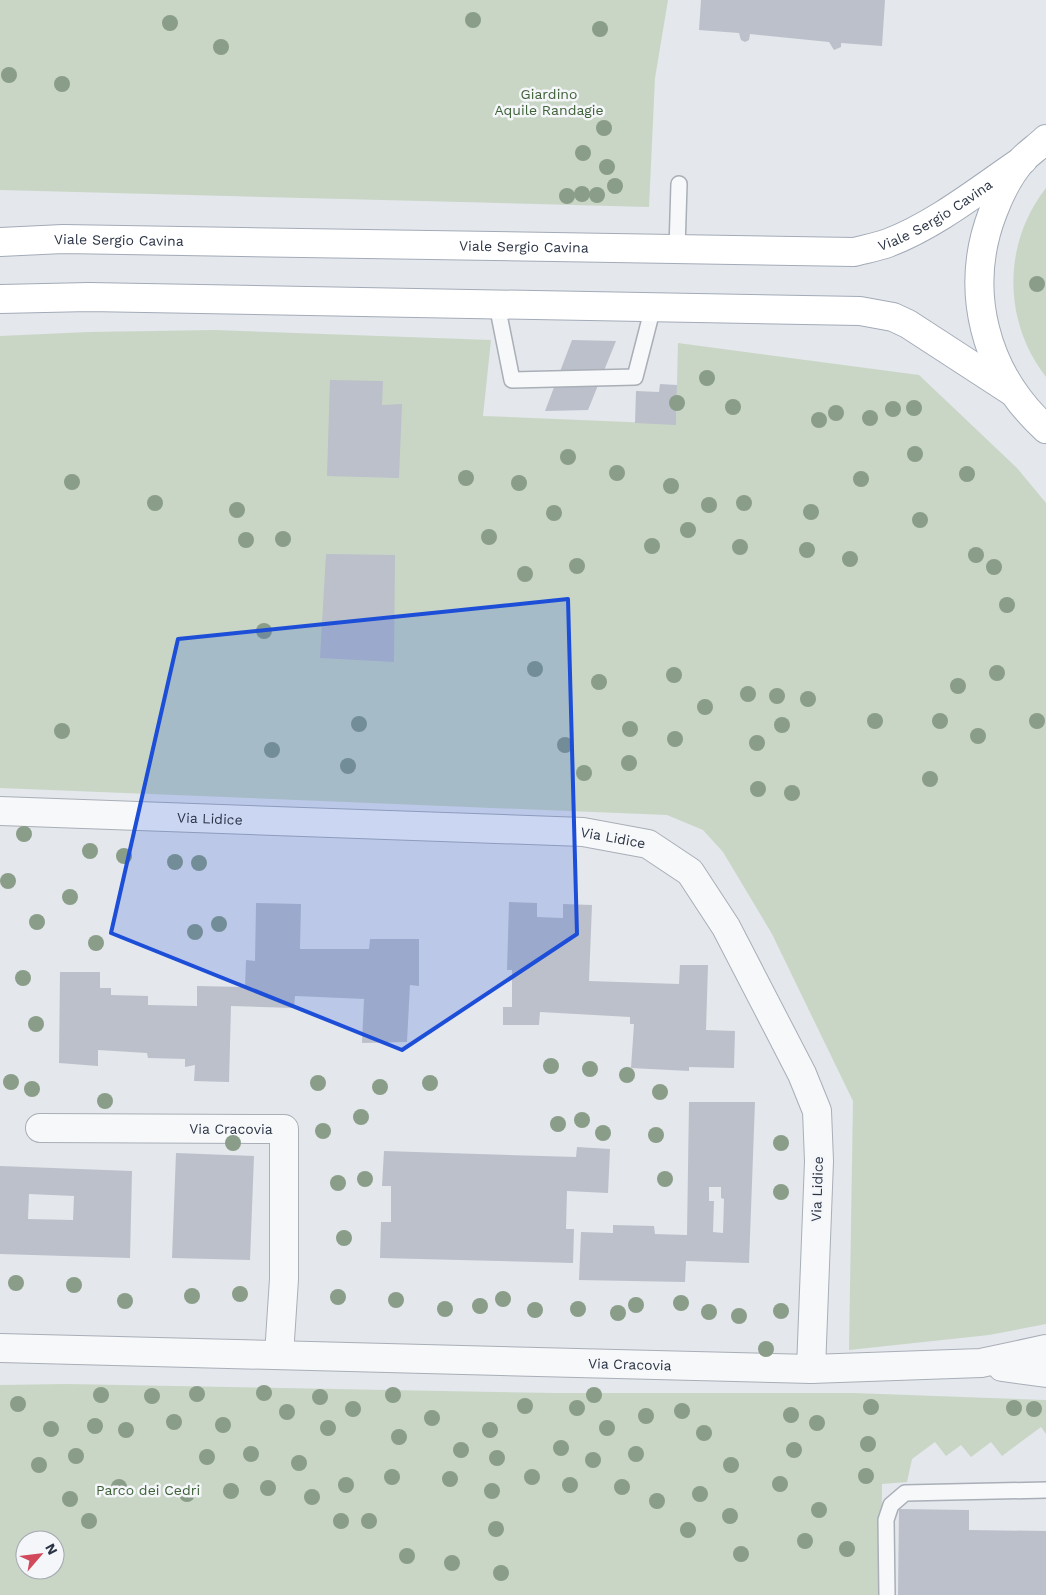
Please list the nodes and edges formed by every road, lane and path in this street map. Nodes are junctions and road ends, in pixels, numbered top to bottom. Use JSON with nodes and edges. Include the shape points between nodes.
{"nodes":[{"id":1,"x":1046,"y":139,"type":"edge"},
{"id":2,"x":1023,"y":160,"type":"junction"},
{"id":3,"x":679,"y":184,"type":"dead end"},
{"id":4,"x":0,"y":242,"type":"edge"},
{"id":5,"x":677,"y":249,"type":"junction"},
{"id":6,"x":0,"y":299,"type":"edge"},
{"id":7,"x":497,"y":305,"type":"junction"},
{"id":8,"x":653,"y":308,"type":"junction"},
{"id":9,"x":1012,"y":391,"type":"junction"},
{"id":10,"x":1046,"y":429,"type":"edge"},
{"id":11,"x":0,"y":812,"type":"edge"},
{"id":12,"x":40,"y":1128,"type":"dead end"},
{"id":13,"x":0,"y":1348,"type":"edge"},
{"id":14,"x":1046,"y":1350,"type":"edge"},
{"id":15,"x":279,"y":1355,"type":"junction"},
{"id":16,"x":981,"y":1364,"type":"junction"},
{"id":17,"x":811,"y":1368,"type":"junction"},
{"id":18,"x":1046,"y":1373,"type":"edge"},
{"id":19,"x":1046,"y":1490,"type":"edge"},
{"id":20,"x":887,"y":1595,"type":"edge"}],
"edges":[{"from":1,"to":2,"type":"main road"},
{"from":2,"to":5,"type":"main road","name":"Viale Sergio Cavina","via":[[943,213],[886,244],[854,252]]},
{"from":2,"to":9,"type":"main road","via":[[1000,194],[985,232],[978,274],[981,315],[992,355]]},
{"from":3,"to":5,"type":"lane"},
{"from":4,"to":5,"type":"main road","name":"Viale Sergio Cavina","via":[[63,239]]},
{"from":6,"to":7,"type":"main road","via":[[89,297]]},
{"from":7,"to":8,"type":"main road"},
{"from":7,"to":8,"type":"lane","via":[[512,380],[635,377]]},
{"from":8,"to":9,"type":"main road","via":[[860,311],[893,317],[924,332]]},
{"from":9,"to":10,"type":"main road"},
{"from":11,"to":17,"type":"street","name":"Via Lidice","via":[[583,832],[648,844],[690,872],[726,927],[802,1074],[816,1111],[820,1161]]},
{"from":12,"to":15,"type":"street","name":"Via Cracovia","via":[[284,1129],[284,1279]]},
{"from":13,"to":15,"type":"street","name":"Via Cracovia"},
{"from":14,"to":16,"type":"street","name":"Via Cracovia"},
{"from":15,"to":17,"type":"street","name":"Via Cracovia"},
{"from":16,"to":17,"type":"street","name":"Via Cracovia"},
{"from":16,"to":18,"type":"street","name":"Via Cracovia"},
{"from":19,"to":20,"type":"lane","via":[[905,1494],[891,1505],[886,1520]]}]}
